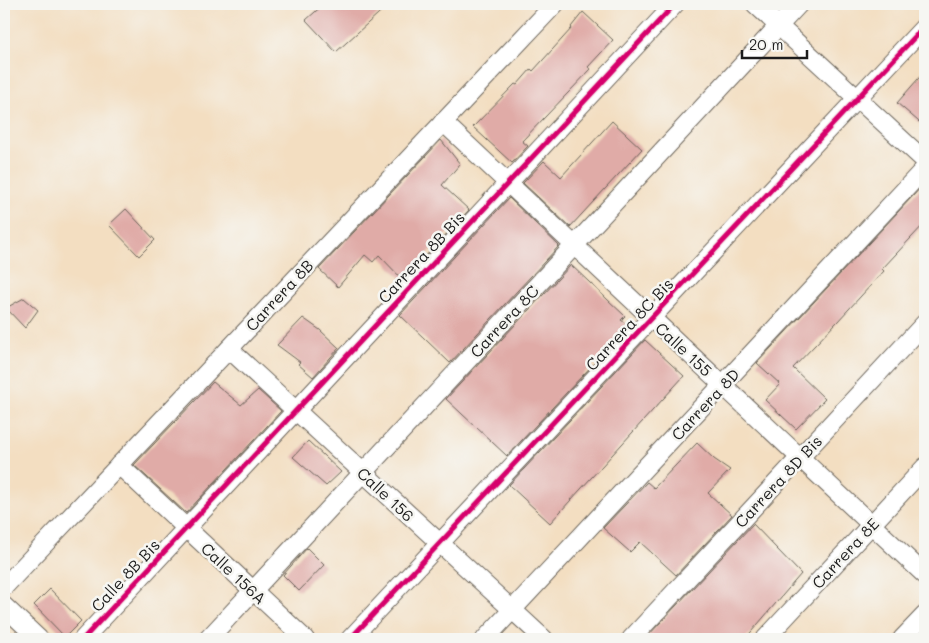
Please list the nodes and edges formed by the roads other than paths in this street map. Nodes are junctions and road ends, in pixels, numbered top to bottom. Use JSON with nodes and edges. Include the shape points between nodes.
{"nodes":[{"id":1,"x":555,"y":4,"type":"edge"},
{"id":2,"x":675,"y":4,"type":"edge"},
{"id":3,"x":755,"y":4,"type":"edge"},
{"id":4,"x":799,"y":4,"type":"edge"},
{"id":5,"x":779,"y":26,"type":"junction"},
{"id":6,"x":925,"y":26,"type":"edge"},
{"id":7,"x":857,"y":98,"type":"junction"},
{"id":8,"x":443,"y":122,"type":"junction"},
{"id":9,"x":925,"y":161,"type":"edge"},
{"id":10,"x":925,"y":168,"type":"edge"},
{"id":11,"x":508,"y":183,"type":"junction"},
{"id":12,"x":574,"y":245,"type":"junction"},
{"id":13,"x":652,"y":318,"type":"junction"},
{"id":14,"x":925,"y":323,"type":"edge"},
{"id":15,"x":229,"y":348,"type":"junction"},
{"id":16,"x":723,"y":385,"type":"junction"},
{"id":17,"x":296,"y":410,"type":"junction"},
{"id":18,"x":800,"y":458,"type":"junction"},
{"id":19,"x":119,"y":465,"type":"junction"},
{"id":20,"x":925,"y":468,"type":"edge"},
{"id":21,"x":363,"y":472,"type":"junction"},
{"id":22,"x":872,"y":525,"type":"junction"},
{"id":23,"x":186,"y":528,"type":"junction"},
{"id":24,"x":440,"y":543,"type":"junction"},
{"id":25,"x":925,"y":575,"type":"edge"},
{"id":26,"x":4,"y":587,"type":"edge"},
{"id":27,"x":253,"y":591,"type":"junction"},
{"id":28,"x":4,"y":606,"type":"edge"},
{"id":29,"x":512,"y":610,"type":"junction"},
{"id":30,"x":925,"y":615,"type":"edge"},
{"id":31,"x":39,"y":639,"type":"edge"},
{"id":32,"x":82,"y":639,"type":"edge"},
{"id":33,"x":208,"y":639,"type":"edge"},
{"id":34,"x":305,"y":639,"type":"edge"},
{"id":35,"x":350,"y":639,"type":"edge"},
{"id":36,"x":485,"y":639,"type":"edge"},
{"id":37,"x":544,"y":639,"type":"edge"},
{"id":38,"x":631,"y":639,"type":"edge"},
{"id":39,"x":765,"y":639,"type":"edge"},
{"id":40,"x":902,"y":639,"type":"edge"}],
"edges":[{"from":1,"to":8,"type":"street","name":"Carrera 8B"},
{"from":2,"to":11,"type":"street","name":"Carrera 8B Bis"},
{"from":3,"to":5,"type":"street"},
{"from":4,"to":5,"type":"street","name":"Carrera 8C"},
{"from":5,"to":7,"type":"street"},
{"from":5,"to":12,"type":"street","name":"Carrera 8C"},
{"from":6,"to":7,"type":"street","name":"Carrera 8C Bis"},
{"from":7,"to":9,"type":"street"},
{"from":7,"to":13,"type":"street","name":"Carrera 8C Bis"},
{"from":8,"to":11,"type":"street","name":"Calle 155"},
{"from":8,"to":15,"type":"street","name":"Carrera 8B"},
{"from":10,"to":16,"type":"street","name":"Carrera 8D"},
{"from":11,"to":12,"type":"street","name":"Calle 155"},
{"from":11,"to":17,"type":"street","name":"Carrera 8B Bis"},
{"from":12,"to":13,"type":"street","name":"Calle 155"},
{"from":12,"to":21,"type":"street","name":"Carrera 8C"},
{"from":13,"to":16,"type":"street","name":"Calle 155"},
{"from":13,"to":24,"type":"street","name":"Carrera 8C Bis"},
{"from":14,"to":18,"type":"street","name":"Carrera 8D Bis"},
{"from":15,"to":17,"type":"street","name":"Calle 156"},
{"from":15,"to":19,"type":"street","name":"Carrera 8B"},
{"from":16,"to":18,"type":"street","name":"Calle 155"},
{"from":16,"to":29,"type":"street","name":"Carrera 8D"},
{"from":17,"to":21,"type":"street","name":"Calle 156"},
{"from":17,"to":23,"type":"street","name":"Carrera 8B Bis"},
{"from":18,"to":22,"type":"street","name":"Calle 155"},
{"from":18,"to":38,"type":"street","name":"Carrera 8D Bis"},
{"from":19,"to":23,"type":"street","name":"Calle 156A"},
{"from":19,"to":26,"type":"street","name":"Carrera 8B"},
{"from":20,"to":22,"type":"street","name":"Carrera 8E"},
{"from":21,"to":24,"type":"street","name":"Calle 156"},
{"from":21,"to":27,"type":"street","name":"Carrera 8C"},
{"from":22,"to":25,"type":"street","name":"Calle 155"},
{"from":22,"to":39,"type":"street","name":"Carrera 8E"},
{"from":23,"to":27,"type":"street","name":"Calle 156A"},
{"from":23,"to":32,"type":"street","name":"Calle 8B Bis"},
{"from":24,"to":29,"type":"street","name":"Calle 156"},
{"from":24,"to":35,"type":"street","name":"Carrera 8C Bis"},
{"from":27,"to":33,"type":"street","name":"Carrera 8C"},
{"from":27,"to":34,"type":"street","name":"Calle 156A"},
{"from":28,"to":31,"type":"street"},
{"from":29,"to":36,"type":"street","name":"Carrera 8D"},
{"from":29,"to":37,"type":"street","name":"Calle 156"},
{"from":30,"to":40,"type":"street"}]}
